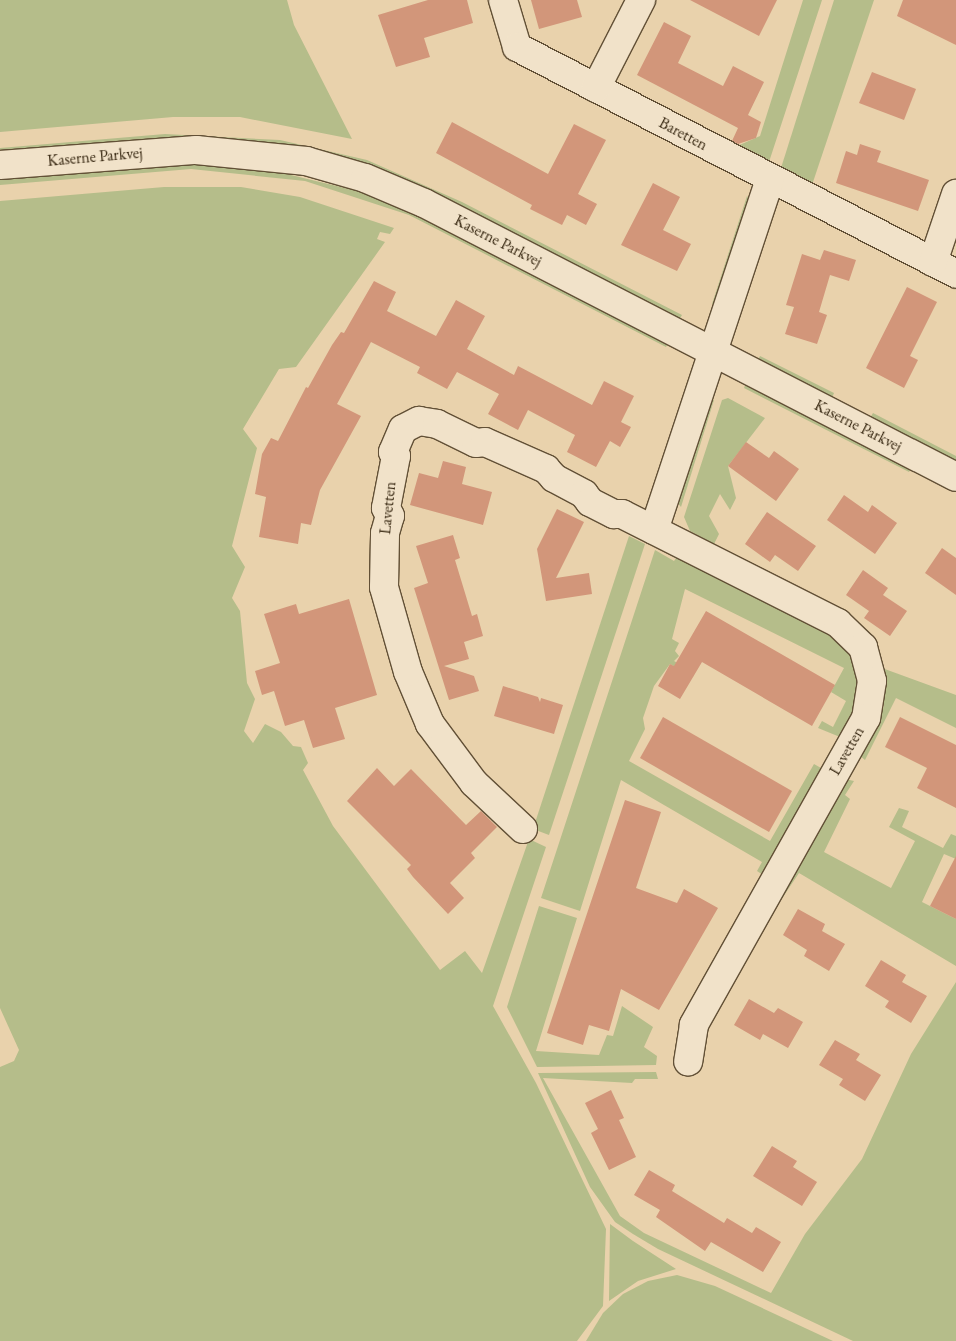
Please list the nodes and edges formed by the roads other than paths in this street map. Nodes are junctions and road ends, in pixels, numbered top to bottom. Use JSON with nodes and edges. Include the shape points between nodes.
{"nodes":[{"id":1,"x":503,"y":0,"type":"edge"},
{"id":2,"x":641,"y":0,"type":"edge"},
{"id":3,"x":596,"y":88,"type":"junction"},
{"id":4,"x":0,"y":165,"type":"edge"},
{"id":5,"x":770,"y":180,"type":"junction"},
{"id":6,"x":956,"y":194,"type":"edge"},
{"id":7,"x":944,"y":268,"type":"edge"},
{"id":8,"x":712,"y":352,"type":"junction"},
{"id":9,"x":956,"y":477,"type":"edge"},
{"id":10,"x":654,"y":530,"type":"junction"},
{"id":11,"x":523,"y":829,"type":"dead end"},
{"id":12,"x":688,"y":1062,"type":"dead end"}],
"edges":[{"from":1,"to":3,"type":"street","name":"Baretten","via":[[517,47]]},
{"from":2,"to":3,"type":"street"},
{"from":3,"to":5,"type":"street","name":"Baretten"},
{"from":4,"to":8,"type":"street","name":"Kaserne Parkvej","via":[[196,150],[306,161],[364,178],[424,202]]},
{"from":5,"to":7,"type":"street","name":"Baretten"},
{"from":5,"to":8,"type":"street"},
{"from":6,"to":7,"type":"street","name":"Baretten"},
{"from":8,"to":9,"type":"street","name":"Kaserne Parkvej"},
{"from":8,"to":10,"type":"street"},
{"from":10,"to":11,"type":"street","name":"Lavetten","via":[[590,502],[584,494],[525,458],[514,458],[485,442],[476,443],[437,424],[419,421],[408,425],[398,435],[386,508],[390,516],[385,533],[384,575],[401,649],[430,724],[445,748],[496,806]]},
{"from":10,"to":12,"type":"street","name":"Lavetten","via":[[838,623],[864,647],[872,681],[866,718],[694,1025]]}]}
